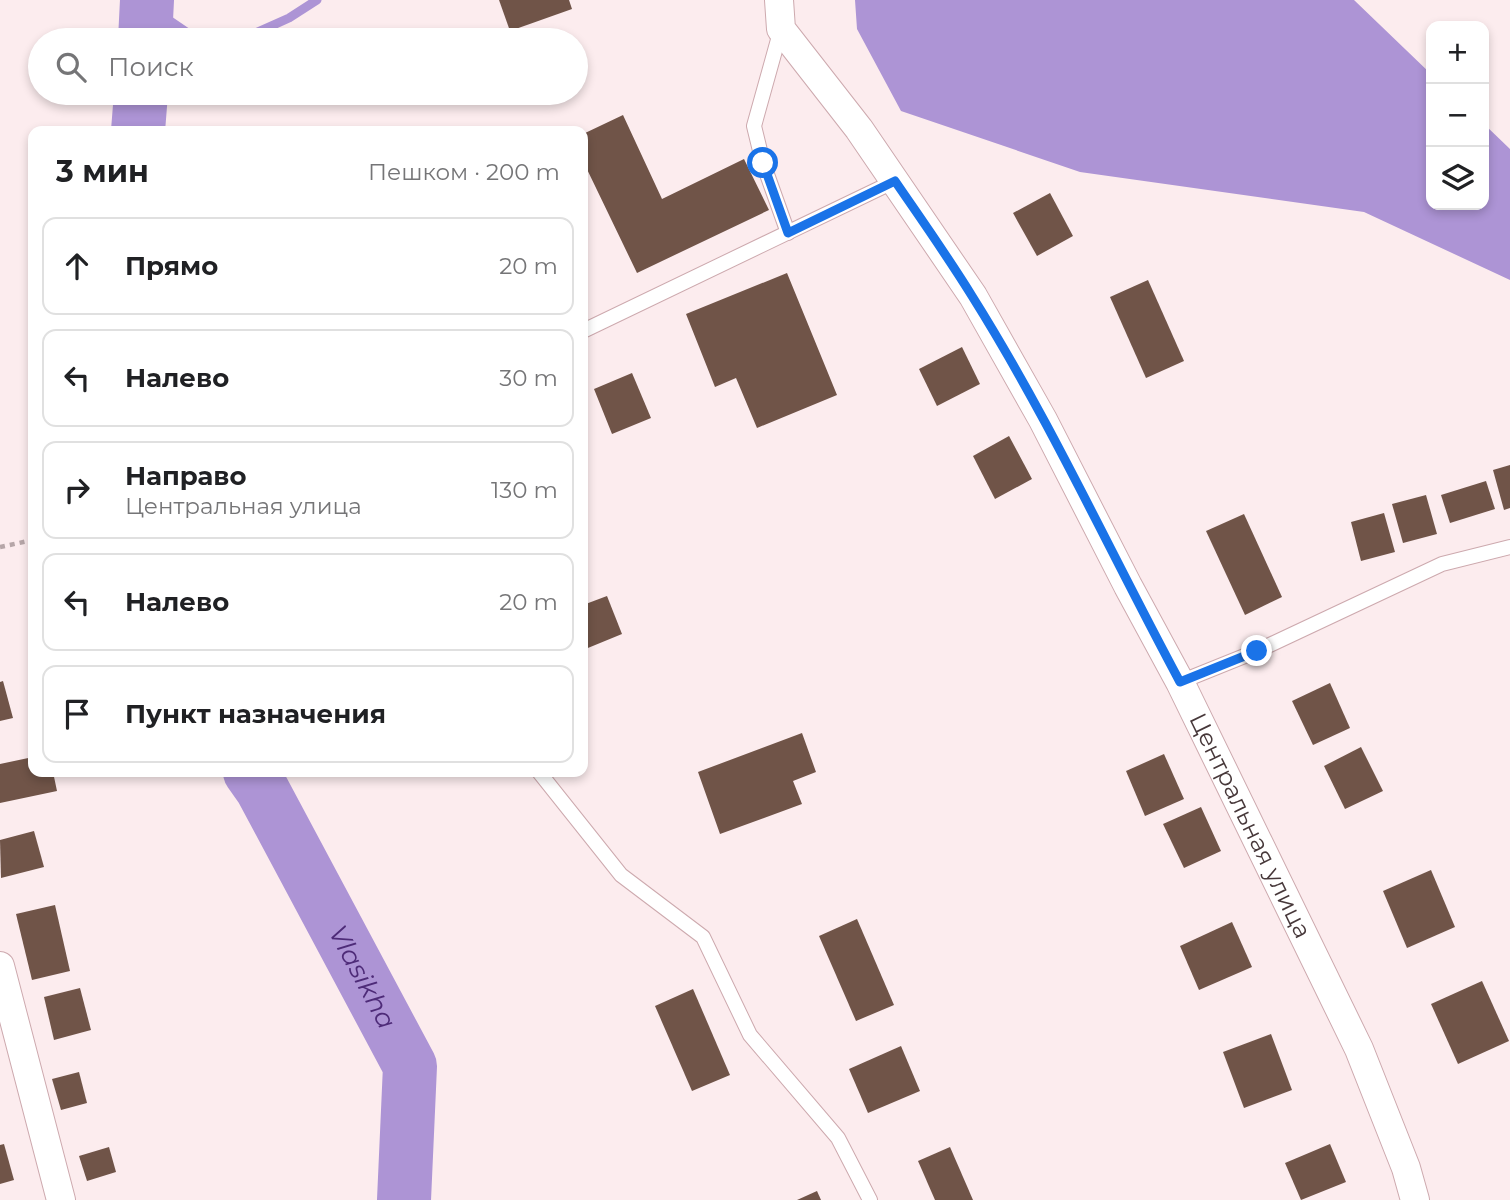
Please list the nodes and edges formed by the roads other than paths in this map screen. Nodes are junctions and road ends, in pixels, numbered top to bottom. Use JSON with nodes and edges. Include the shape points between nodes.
{"nodes":[{"id":1,"x":779,"y":0,"type":"edge"},
{"id":2,"x":781,"y":29,"type":"junction"},
{"id":3,"x":895,"y":181,"type":"junction"},
{"id":4,"x":788,"y":233,"type":"junction"},
{"id":5,"x":588,"y":329,"type":"edge"},
{"id":6,"x":1510,"y":547,"type":"edge"},
{"id":7,"x":1180,"y":682,"type":"junction"},
{"id":8,"x":543,"y":777,"type":"edge"},
{"id":9,"x":0,"y":966,"type":"edge"},
{"id":10,"x":61,"y":1200,"type":"edge"},
{"id":11,"x":870,"y":1200,"type":"edge"},
{"id":12,"x":1415,"y":1200,"type":"edge"}],
"edges":[{"from":1,"to":2,"type":"street"},
{"from":2,"to":3,"type":"street","name":"Центральная улица"},
{"from":2,"to":4,"type":"lane","via":[[754,126]]},
{"from":3,"to":4,"type":"lane"},
{"from":3,"to":7,"type":"street","name":"Центральная улица","via":[[973,296],[1044,420]]},
{"from":4,"to":5,"type":"lane"},
{"from":6,"to":7,"type":"lane","via":[[1443,564]]},
{"from":7,"to":12,"type":"street","name":"Центральная улица","via":[[1359,1049]]},
{"from":8,"to":11,"type":"lane","via":[[621,875],[704,936],[750,1035],[838,1138]]},
{"from":9,"to":10,"type":"street"}]}
